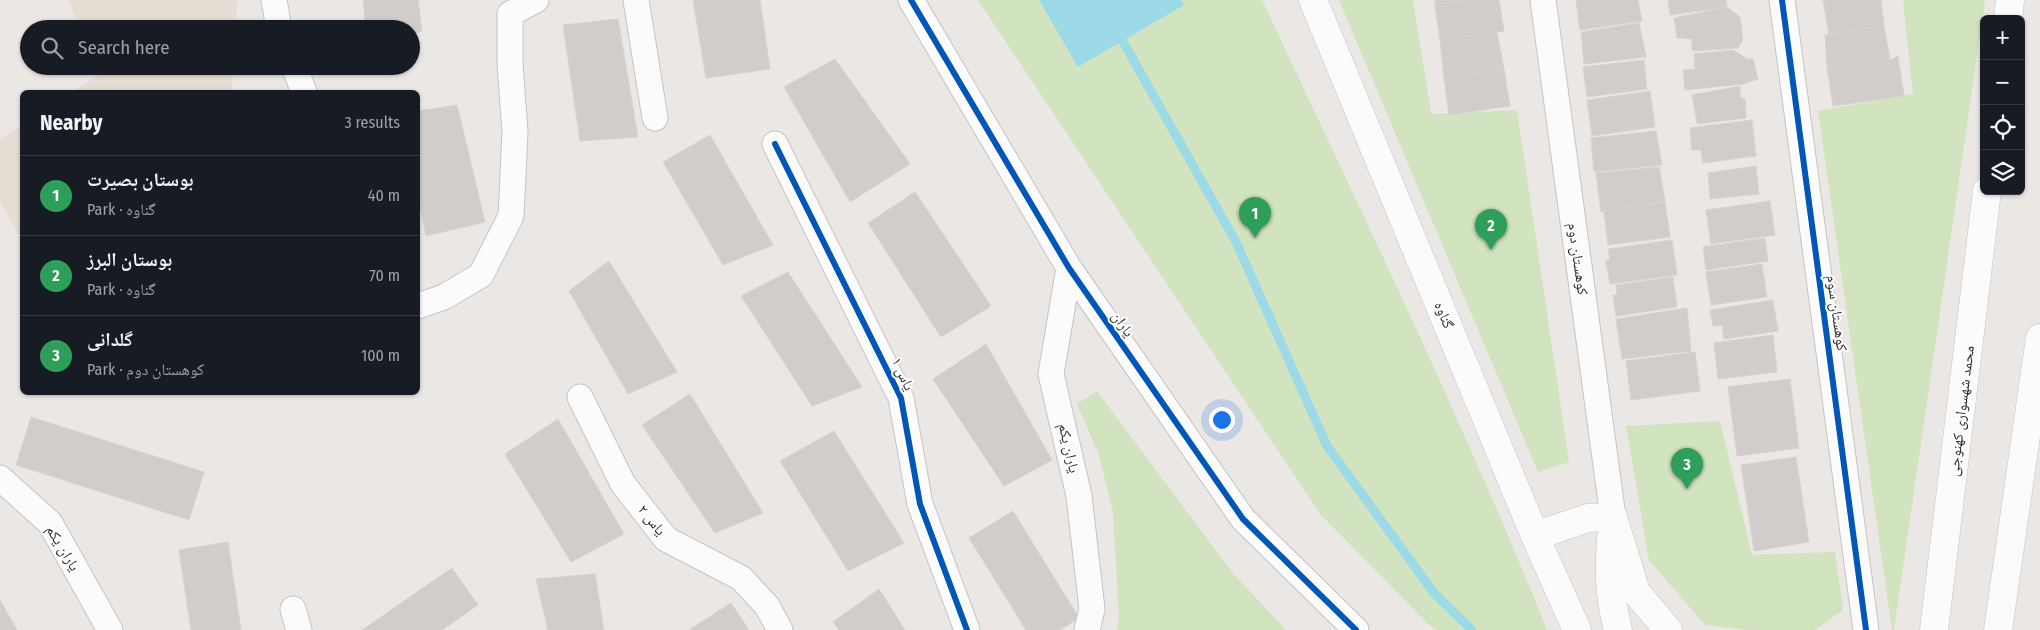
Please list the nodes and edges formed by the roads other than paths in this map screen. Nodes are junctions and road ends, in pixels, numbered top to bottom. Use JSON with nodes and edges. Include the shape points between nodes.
{"nodes":[{"id":1,"x":274,"y":0,"type":"edge"},
{"id":2,"x":536,"y":0,"type":"edge"},
{"id":3,"x":636,"y":0,"type":"edge"},
{"id":4,"x":911,"y":0,"type":"edge"},
{"id":5,"x":1312,"y":0,"type":"edge"},
{"id":6,"x":1543,"y":0,"type":"edge"},
{"id":7,"x":1782,"y":0,"type":"edge"},
{"id":8,"x":2010,"y":0,"type":"edge"},
{"id":9,"x":2008,"y":15,"type":"edge"},
{"id":10,"x":277,"y":20,"type":"edge"},
{"id":11,"x":297,"y":75,"type":"edge"},
{"id":12,"x":303,"y":90,"type":"edge"},
{"id":13,"x":655,"y":118,"type":"dead end"},
{"id":14,"x":775,"y":144,"type":"dead end"},
{"id":15,"x":1987,"y":195,"type":"edge"},
{"id":16,"x":1069,"y":268,"type":"junction"},
{"id":17,"x":420,"y":305,"type":"edge"},
{"id":18,"x":2040,"y":338,"type":"edge"},
{"id":19,"x":580,"y":397,"type":"dead end"},
{"id":20,"x":0,"y":478,"type":"edge"},
{"id":21,"x":1613,"y":517,"type":"junction"},
{"id":22,"x":1535,"y":536,"type":"junction"},
{"id":23,"x":110,"y":630,"type":"edge"},
{"id":24,"x":780,"y":630,"type":"edge"},
{"id":25,"x":967,"y":630,"type":"edge"},
{"id":26,"x":1087,"y":630,"type":"edge"},
{"id":27,"x":1356,"y":630,"type":"edge"},
{"id":28,"x":1577,"y":630,"type":"edge"},
{"id":29,"x":1618,"y":630,"type":"edge"},
{"id":30,"x":1668,"y":630,"type":"edge"},
{"id":31,"x":1866,"y":630,"type":"edge"},
{"id":32,"x":1934,"y":630,"type":"edge"},
{"id":33,"x":1998,"y":630,"type":"edge"}],
"edges":[{"from":1,"to":10,"type":"street"},
{"from":2,"to":17,"type":"street","via":[[510,14],[510,64],[516,132],[511,216],[480,275],[444,297]]},
{"from":3,"to":13,"type":"street"},
{"from":4,"to":16,"type":"street","name":"یاران"},
{"from":5,"to":22,"type":"main road","name":"گناوه"},
{"from":6,"to":21,"type":"street","name":"کوهستان دوم"},
{"from":7,"to":31,"type":"street","name":"کوهستان سوم"},
{"from":8,"to":9,"type":"main road"},
{"from":11,"to":12,"type":"street"},
{"from":14,"to":25,"type":"street","name":"یاس ۱","via":[[901,398],[920,504]]},
{"from":15,"to":32,"type":"main road","name":"محمد شهسواری کهنوجی"},
{"from":16,"to":26,"type":"street","name":"یاران یکم","via":[[1051,374],[1079,496],[1092,609]]},
{"from":16,"to":27,"type":"street","name":"یاران","via":[[1243,519]]},
{"from":18,"to":33,"type":"main road"},
{"from":19,"to":24,"type":"street","name":"یاس ۲","via":[[623,484],[666,539],[741,578],[767,606]]},
{"from":20,"to":23,"type":"street","name":"یاران یکم","via":[[50,523]]},
{"from":21,"to":22,"type":"main road","via":[[1588,518]]},
{"from":21,"to":29,"type":"main road","via":[[1610,600]]},
{"from":21,"to":30,"type":"main road","via":[[1636,592]]},
{"from":22,"to":28,"type":"main road","name":"گناوه"}]}
